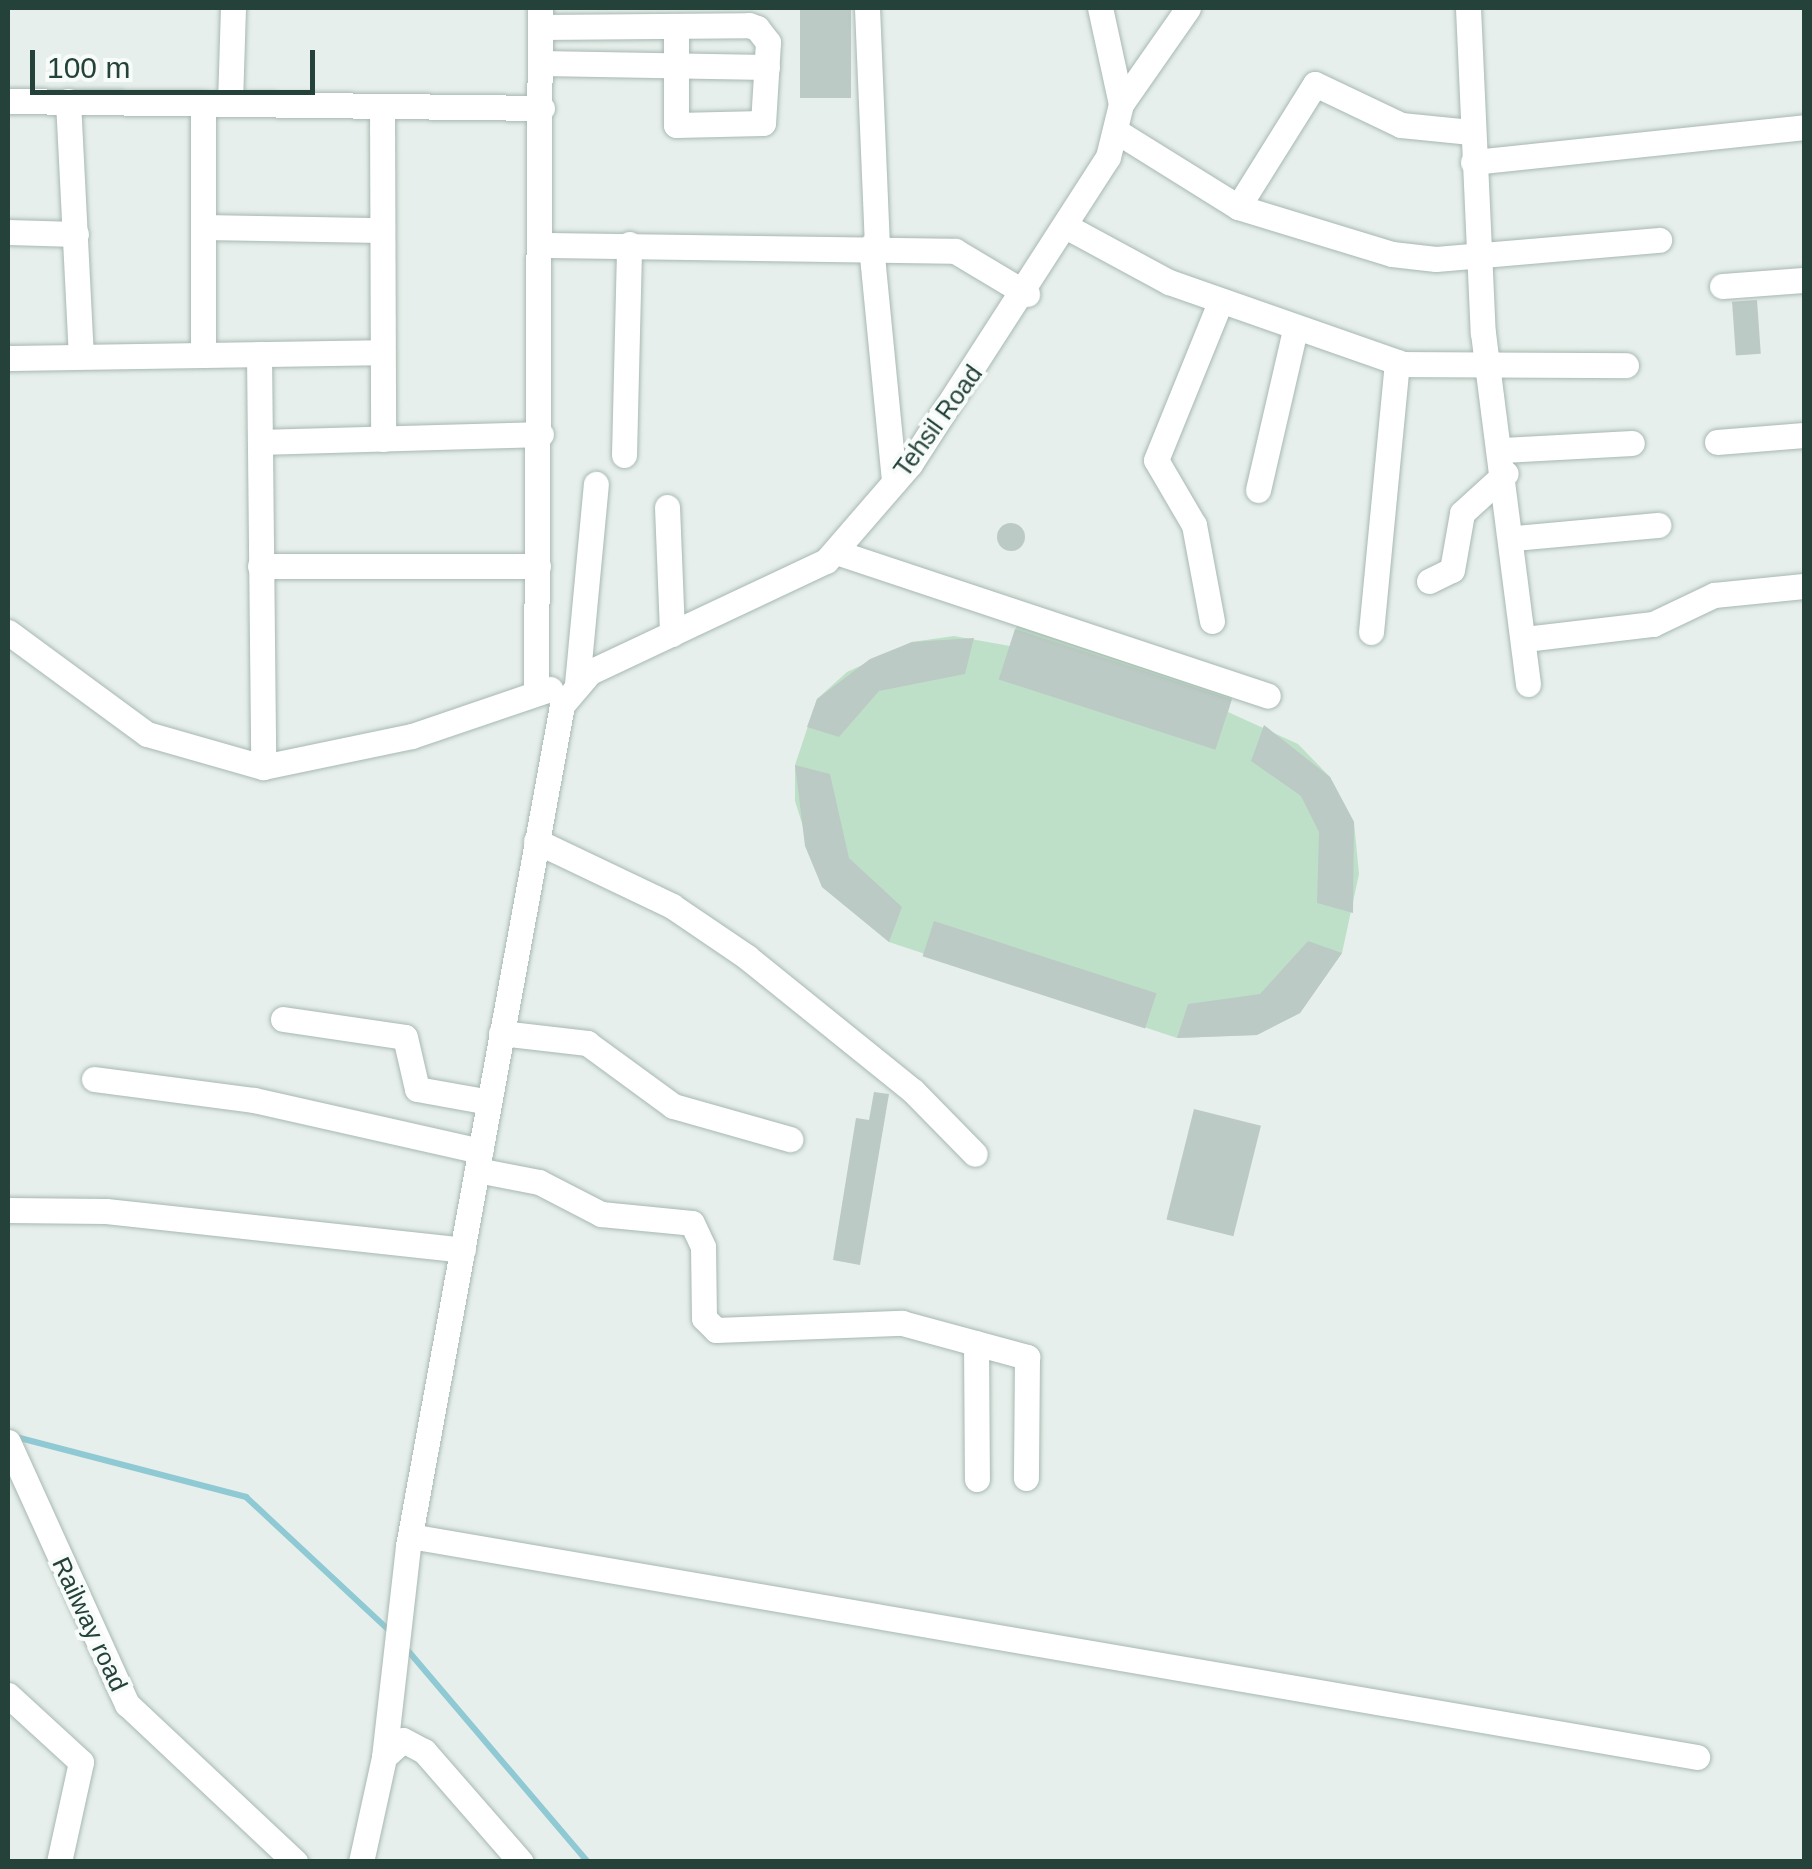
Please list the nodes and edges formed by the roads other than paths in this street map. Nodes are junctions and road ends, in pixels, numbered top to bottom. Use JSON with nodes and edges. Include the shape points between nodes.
{"nodes":[{"id":1,"x":233,"y":8,"type":"edge"},
{"id":2,"x":868,"y":8,"type":"edge"},
{"id":3,"x":1100,"y":8,"type":"edge"},
{"id":4,"x":1188,"y":8,"type":"edge"},
{"id":5,"x":1468,"y":8,"type":"edge"},
{"id":6,"x":540,"y":17,"type":"edge"},
{"id":7,"x":676,"y":26,"type":"junction"},
{"id":8,"x":541,"y":63,"type":"junction"},
{"id":9,"x":676,"y":66,"type":"junction"},
{"id":10,"x":767,"y":66,"type":"junction"},
{"id":11,"x":8,"y":100,"type":"edge"},
{"id":12,"x":68,"y":100,"type":"junction"},
{"id":13,"x":202,"y":103,"type":"junction"},
{"id":14,"x":230,"y":104,"type":"junction"},
{"id":15,"x":1121,"y":104,"type":"junction"},
{"id":16,"x":382,"y":106,"type":"junction"},
{"id":17,"x":542,"y":108,"type":"junction"},
{"id":18,"x":1804,"y":127,"type":"edge"},
{"id":19,"x":1116,"y":131,"type":"junction"},
{"id":20,"x":1470,"y":132,"type":"junction"},
{"id":21,"x":1473,"y":162,"type":"junction"},
{"id":22,"x":1238,"y":207,"type":"junction"},
{"id":23,"x":203,"y":227,"type":"junction"},
{"id":24,"x":1068,"y":228,"type":"junction"},
{"id":25,"x":382,"y":230,"type":"junction"},
{"id":26,"x":8,"y":232,"type":"edge"},
{"id":27,"x":76,"y":234,"type":"junction"},
{"id":28,"x":1659,"y":240,"type":"dead end"},
{"id":29,"x":542,"y":244,"type":"junction"},
{"id":30,"x":630,"y":244,"type":"junction"},
{"id":31,"x":874,"y":246,"type":"junction"},
{"id":32,"x":1480,"y":254,"type":"junction"},
{"id":33,"x":1804,"y":280,"type":"edge"},
{"id":34,"x":1722,"y":286,"type":"dead end"},
{"id":35,"x":1027,"y":294,"type":"junction"},
{"id":36,"x":1220,"y":302,"type":"junction"},
{"id":37,"x":1295,"y":330,"type":"junction"},
{"id":38,"x":382,"y":352,"type":"junction"},
{"id":39,"x":259,"y":354,"type":"junction"},
{"id":40,"x":202,"y":355,"type":"junction"},
{"id":41,"x":80,"y":356,"type":"junction"},
{"id":42,"x":8,"y":358,"type":"edge"},
{"id":43,"x":1396,"y":362,"type":"junction"},
{"id":44,"x":1626,"y":365,"type":"dead end"},
{"id":45,"x":1492,"y":370,"type":"junction"},
{"id":46,"x":541,"y":434,"type":"junction"},
{"id":47,"x":1804,"y":435,"type":"edge"},
{"id":48,"x":383,"y":439,"type":"junction"},
{"id":49,"x":262,"y":442,"type":"junction"},
{"id":50,"x":1717,"y":442,"type":"dead end"},
{"id":51,"x":1632,"y":444,"type":"dead end"},
{"id":52,"x":624,"y":455,"type":"dead end"},
{"id":53,"x":1505,"y":462,"type":"junction"},
{"id":54,"x":894,"y":482,"type":"junction"},
{"id":55,"x":596,"y":484,"type":"dead end"},
{"id":56,"x":1258,"y":490,"type":"dead end"},
{"id":57,"x":667,"y":507,"type":"dead end"},
{"id":58,"x":1658,"y":525,"type":"dead end"},
{"id":59,"x":1515,"y":538,"type":"junction"},
{"id":60,"x":836,"y":552,"type":"junction"},
{"id":61,"x":260,"y":566,"type":"junction"},
{"id":62,"x":538,"y":566,"type":"junction"},
{"id":63,"x":1430,"y":581,"type":"dead end"},
{"id":64,"x":1804,"y":586,"type":"edge"},
{"id":65,"x":1212,"y":621,"type":"dead end"},
{"id":66,"x":8,"y":632,"type":"edge"},
{"id":67,"x":1371,"y":632,"type":"dead end"},
{"id":68,"x":672,"y":634,"type":"junction"},
{"id":69,"x":1525,"y":639,"type":"junction"},
{"id":70,"x":1528,"y":684,"type":"dead end"},
{"id":71,"x":574,"y":686,"type":"junction"},
{"id":72,"x":536,"y":692,"type":"junction"},
{"id":73,"x":1268,"y":696,"type":"dead end"},
{"id":74,"x":263,"y":767,"type":"junction"},
{"id":75,"x":536,"y":841,"type":"junction"},
{"id":76,"x":283,"y":1018,"type":"dead end"},
{"id":77,"x":501,"y":1032,"type":"junction"},
{"id":78,"x":94,"y":1079,"type":"dead end"},
{"id":79,"x":489,"y":1102,"type":"junction"},
{"id":80,"x":790,"y":1139,"type":"dead end"},
{"id":81,"x":974,"y":1154,"type":"dead end"},
{"id":82,"x":479,"y":1160,"type":"junction"},
{"id":83,"x":8,"y":1210,"type":"edge"},
{"id":84,"x":463,"y":1250,"type":"junction"},
{"id":85,"x":976,"y":1343,"type":"junction"},
{"id":86,"x":13,"y":1463,"type":"edge"},
{"id":87,"x":976,"y":1478,"type":"dead end"},
{"id":88,"x":1026,"y":1478,"type":"dead end"},
{"id":89,"x":409,"y":1541,"type":"junction"},
{"id":90,"x":8,"y":1695,"type":"edge"},
{"id":91,"x":384,"y":1757,"type":"junction"},
{"id":92,"x":1698,"y":1757,"type":"dead end"},
{"id":93,"x":59,"y":1862,"type":"edge"},
{"id":94,"x":295,"y":1862,"type":"edge"},
{"id":95,"x":361,"y":1862,"type":"edge"},
{"id":96,"x":521,"y":1862,"type":"edge"}],
"edges":[{"from":1,"to":14,"type":"street"},
{"from":2,"to":31,"type":"street"},
{"from":3,"to":15,"type":"street","name":"Tehsil Road"},
{"from":4,"to":15,"type":"street"},
{"from":5,"to":20,"type":"street"},
{"from":6,"to":7,"type":"street"},
{"from":6,"to":8,"type":"street"},
{"from":7,"to":9,"type":"street"},
{"from":7,"to":10,"type":"street","via":[[757,28]]},
{"from":8,"to":9,"type":"street"},
{"from":8,"to":17,"type":"street"},
{"from":9,"to":10,"type":"street"},
{"from":9,"to":10,"type":"street","via":[[674,119],[688,130],[763,123]]},
{"from":11,"to":12,"type":"street"},
{"from":12,"to":13,"type":"street"},
{"from":12,"to":27,"type":"street"},
{"from":13,"to":14,"type":"street"},
{"from":13,"to":23,"type":"street"},
{"from":14,"to":16,"type":"street"},
{"from":15,"to":19,"type":"street","name":"Tehsil Road"},
{"from":16,"to":17,"type":"street"},
{"from":16,"to":25,"type":"street"},
{"from":17,"to":29,"type":"street"},
{"from":18,"to":21,"type":"street"},
{"from":19,"to":22,"type":"street"},
{"from":19,"to":24,"type":"street","name":"Tehsil Road"},
{"from":20,"to":21,"type":"street"},
{"from":20,"to":22,"type":"street","via":[[1412,128],[1308,86]]},
{"from":21,"to":32,"type":"street"},
{"from":22,"to":32,"type":"street","via":[[1392,254]]},
{"from":23,"to":25,"type":"street"},
{"from":23,"to":40,"type":"street"},
{"from":24,"to":35,"type":"street","name":"Tehsil Road"},
{"from":24,"to":36,"type":"street"},
{"from":25,"to":38,"type":"street"},
{"from":26,"to":27,"type":"street"},
{"from":27,"to":41,"type":"street"},
{"from":28,"to":32,"type":"street"},
{"from":29,"to":30,"type":"street"},
{"from":29,"to":46,"type":"street"},
{"from":30,"to":31,"type":"street"},
{"from":30,"to":52,"type":"street"},
{"from":31,"to":35,"type":"street","via":[[968,252]]},
{"from":31,"to":54,"type":"street"},
{"from":32,"to":45,"type":"street"},
{"from":33,"to":34,"type":"street"},
{"from":35,"to":54,"type":"street","name":"Tehsil Road"},
{"from":36,"to":37,"type":"street"},
{"from":36,"to":65,"type":"street","via":[[1156,460],[1194,525]]},
{"from":37,"to":43,"type":"street"},
{"from":37,"to":56,"type":"street"},
{"from":38,"to":39,"type":"street"},
{"from":38,"to":48,"type":"street"},
{"from":39,"to":40,"type":"street"},
{"from":39,"to":49,"type":"street"},
{"from":40,"to":41,"type":"street"},
{"from":41,"to":42,"type":"street"},
{"from":43,"to":45,"type":"street"},
{"from":43,"to":67,"type":"street"},
{"from":44,"to":45,"type":"street"},
{"from":45,"to":53,"type":"street"},
{"from":46,"to":48,"type":"street"},
{"from":46,"to":62,"type":"street"},
{"from":47,"to":50,"type":"street"},
{"from":48,"to":49,"type":"street"},
{"from":49,"to":61,"type":"street"},
{"from":51,"to":53,"type":"street"},
{"from":53,"to":59,"type":"street"},
{"from":53,"to":63,"type":"street","via":[[1462,512],[1452,570]]},
{"from":54,"to":60,"type":"street","name":"Tehsil Road"},
{"from":55,"to":71,"type":"street"},
{"from":57,"to":68,"type":"street"},
{"from":58,"to":59,"type":"street"},
{"from":59,"to":69,"type":"street"},
{"from":60,"to":68,"type":"street","name":"Tehsil Road"},
{"from":60,"to":73,"type":"street"},
{"from":61,"to":62,"type":"street"},
{"from":61,"to":74,"type":"street"},
{"from":62,"to":72,"type":"street"},
{"from":64,"to":69,"type":"street","via":[[1714,595],[1653,624]]},
{"from":66,"to":74,"type":"street","via":[[147,734]]},
{"from":68,"to":71,"type":"street","name":"Tehsil Road"},
{"from":69,"to":70,"type":"street"},
{"from":71,"to":72,"type":"street"},
{"from":71,"to":75,"type":"street"},
{"from":72,"to":74,"type":"street","via":[[427,732]]},
{"from":75,"to":77,"type":"street"},
{"from":75,"to":81,"type":"street","via":[[672,906],[747,956],[913,1091]]},
{"from":76,"to":79,"type":"street","via":[[405,1036],[418,1089]]},
{"from":77,"to":79,"type":"street"},
{"from":77,"to":80,"type":"street","via":[[587,1043],[672,1106]]},
{"from":78,"to":82,"type":"street","via":[[254,1100]]},
{"from":79,"to":82,"type":"street"},
{"from":82,"to":84,"type":"street"},
{"from":82,"to":85,"type":"street","via":[[601,1214],[692,1223],[703,1246],[704,1318],[716,1330],[883,1322]]},
{"from":83,"to":84,"type":"street","via":[[106,1211]]},
{"from":84,"to":89,"type":"street"},
{"from":85,"to":87,"type":"street"},
{"from":85,"to":88,"type":"street","via":[[1032,1366]]},
{"from":86,"to":94,"type":"street","name":"Railway road","via":[[127,1704]]},
{"from":89,"to":91,"type":"street"},
{"from":89,"to":92,"type":"street"},
{"from":90,"to":93,"type":"street","via":[[80,1762]]},
{"from":91,"to":95,"type":"street"},
{"from":91,"to":96,"type":"street","via":[[403,1740],[424,1751]]}]}
